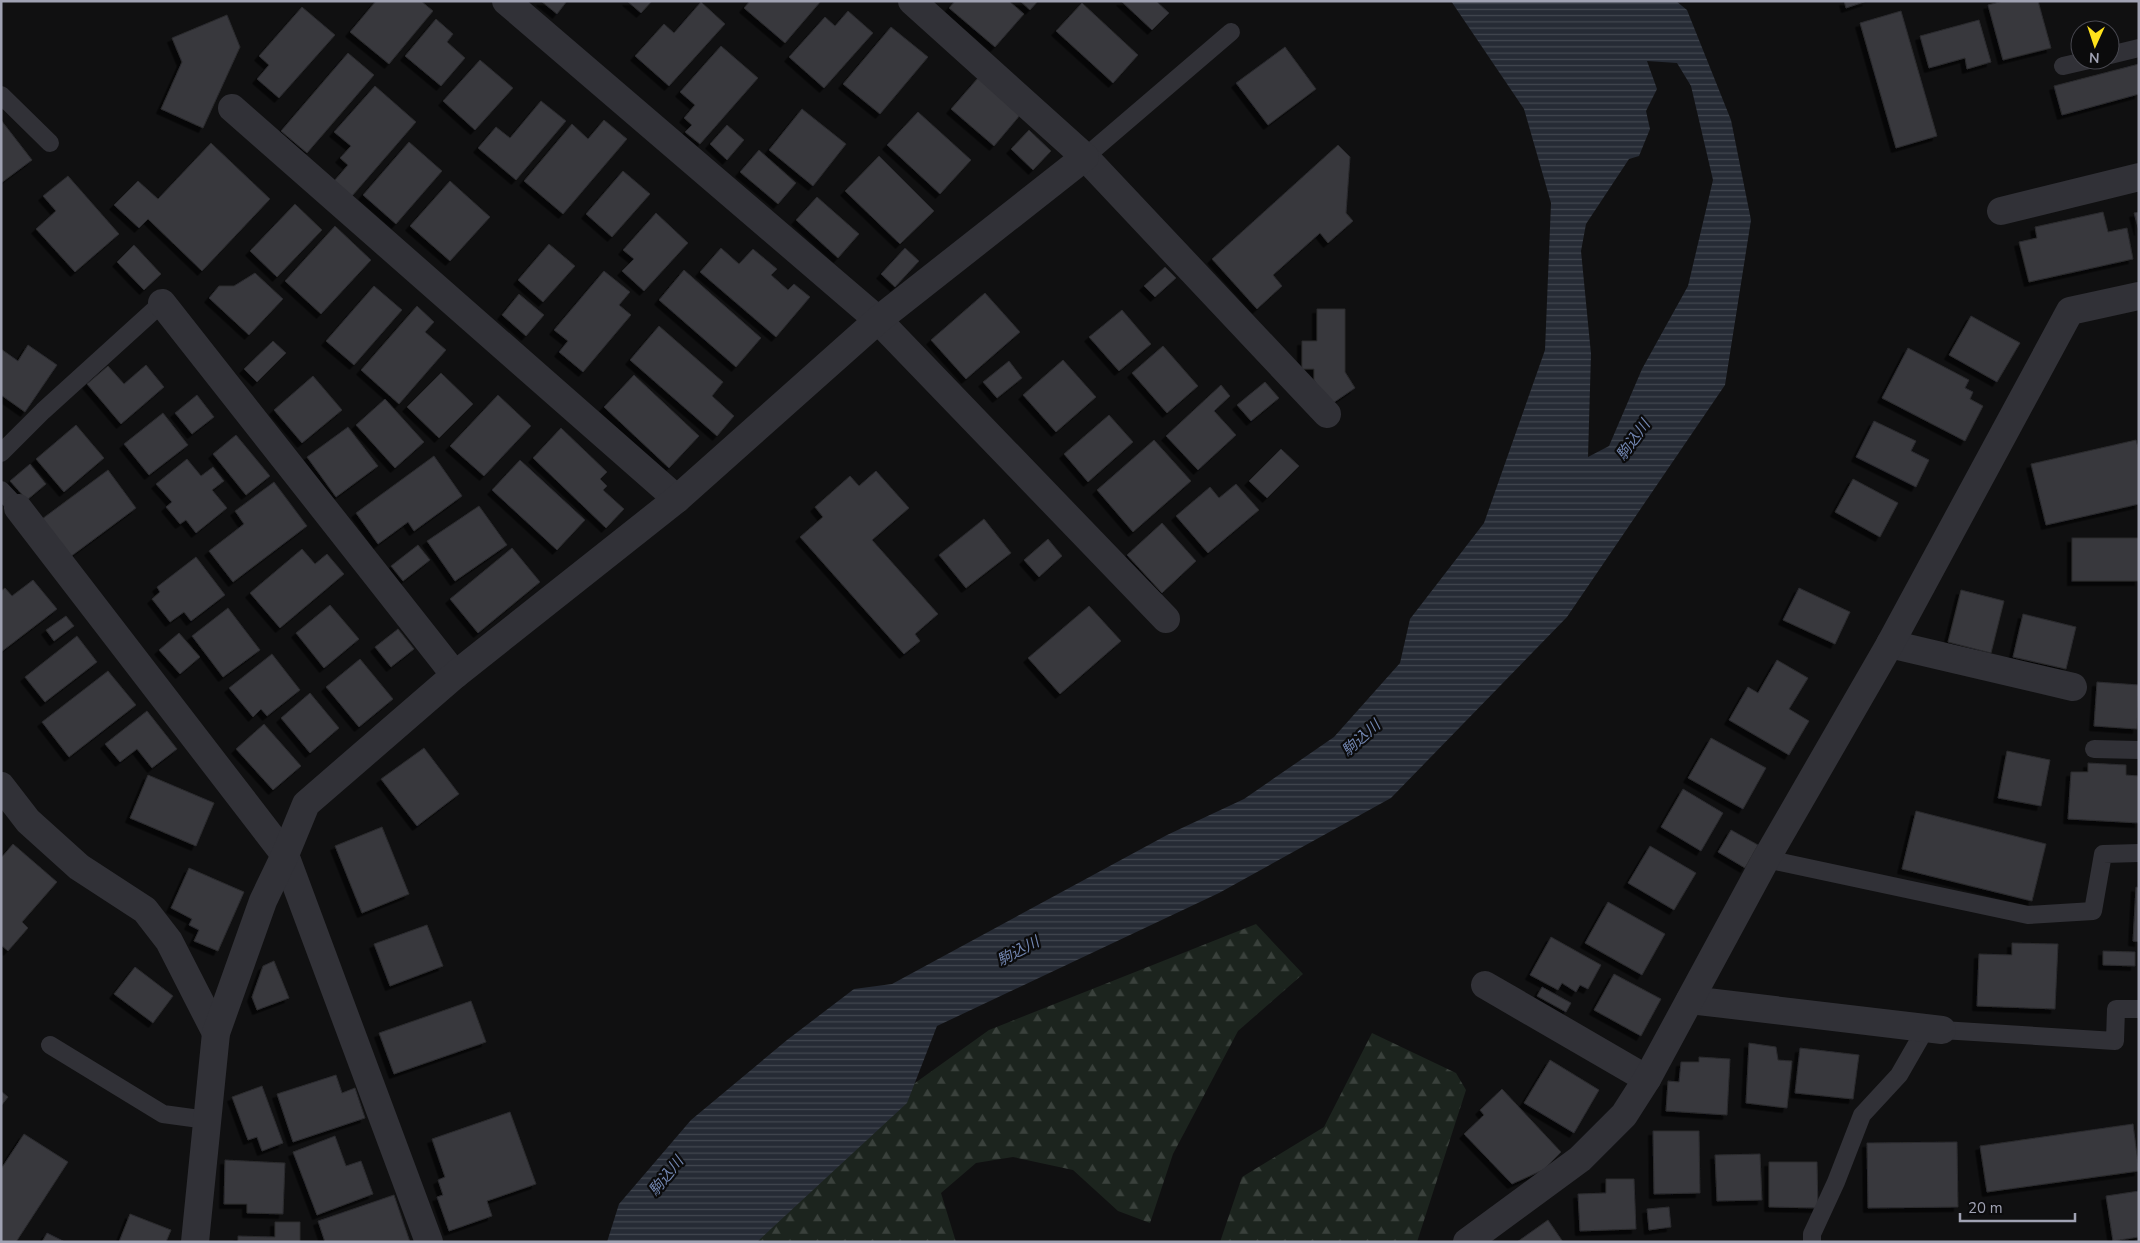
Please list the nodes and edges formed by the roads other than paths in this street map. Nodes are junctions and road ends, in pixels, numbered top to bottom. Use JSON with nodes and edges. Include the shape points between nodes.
{"nodes":[{"id":1,"x":506,"y":1,"type":"edge"},
{"id":2,"x":912,"y":1,"type":"edge"},
{"id":3,"x":1232,"y":32,"type":"dead end"},
{"id":4,"x":2139,"y":48,"type":"edge"},
{"id":5,"x":2120,"y":53,"type":"edge"},
{"id":6,"x":2070,"y":64,"type":"edge"},
{"id":7,"x":2063,"y":66,"type":"dead end"},
{"id":8,"x":1,"y":95,"type":"edge"},
{"id":9,"x":232,"y":108,"type":"dead end"},
{"id":10,"x":50,"y":143,"type":"dead end"},
{"id":11,"x":1085,"y":157,"type":"junction"},
{"id":12,"x":2139,"y":177,"type":"edge"},
{"id":13,"x":2001,"y":211,"type":"dead end"},
{"id":14,"x":2139,"y":296,"type":"edge"},
{"id":15,"x":162,"y":303,"type":"joint"},
{"id":16,"x":878,"y":320,"type":"junction"},
{"id":17,"x":1327,"y":414,"type":"dead end"},
{"id":18,"x":1,"y":453,"type":"edge"},
{"id":19,"x":10,"y":499,"type":"edge"},
{"id":20,"x":677,"y":499,"type":"junction"},
{"id":21,"x":1166,"y":619,"type":"dead end"},
{"id":22,"x":1890,"y":644,"type":"junction"},
{"id":23,"x":456,"y":675,"type":"junction"},
{"id":24,"x":2073,"y":688,"type":"dead end"},
{"id":25,"x":2094,"y":749,"type":"dead end"},
{"id":26,"x":2139,"y":750,"type":"edge"},
{"id":27,"x":1,"y":786,"type":"edge"},
{"id":28,"x":2139,"y":853,"type":"edge"},
{"id":29,"x":285,"y":855,"type":"junction"},
{"id":30,"x":1766,"y":859,"type":"junction"},
{"id":31,"x":1485,"y":985,"type":"dead end"},
{"id":32,"x":1690,"y":1000,"type":"junction"},
{"id":33,"x":2139,"y":1009,"type":"edge"},
{"id":34,"x":1934,"y":1029,"type":"junction"},
{"id":35,"x":216,"y":1033,"type":"junction"},
{"id":36,"x":50,"y":1045,"type":"dead end"},
{"id":37,"x":1647,"y":1079,"type":"junction"},
{"id":38,"x":207,"y":1120,"type":"junction"},
{"id":39,"x":194,"y":1242,"type":"edge"},
{"id":40,"x":429,"y":1242,"type":"edge"},
{"id":41,"x":1467,"y":1242,"type":"edge"},
{"id":42,"x":1812,"y":1242,"type":"edge"}],
"edges":[{"from":1,"to":16,"type":"street"},
{"from":2,"to":11,"type":"street"},
{"from":3,"to":11,"type":"lane"},
{"from":4,"to":5,"type":"lane"},
{"from":6,"to":7,"type":"lane"},
{"from":8,"to":10,"type":"lane"},
{"from":9,"to":20,"type":"street"},
{"from":11,"to":16,"type":"street"},
{"from":11,"to":17,"type":"street"},
{"from":12,"to":13,"type":"street"},
{"from":14,"to":22,"type":"street","via":[[2070,311]]},
{"from":15,"to":18,"type":"lane"},
{"from":15,"to":23,"type":"street"},
{"from":16,"to":20,"type":"street"},
{"from":16,"to":21,"type":"street"},
{"from":19,"to":29,"type":"street"},
{"from":20,"to":23,"type":"street"},
{"from":22,"to":24,"type":"street"},
{"from":22,"to":30,"type":"street"},
{"from":23,"to":29,"type":"street","via":[[306,804]]},
{"from":25,"to":26,"type":"lane"},
{"from":27,"to":35,"type":"street","via":[[28,821],[79,867],[145,910],[168,941]]},
{"from":28,"to":30,"type":"lane","via":[[2103,854],[2093,911],[2028,915]]},
{"from":29,"to":35,"type":"street","via":[[263,901]]},
{"from":29,"to":40,"type":"street"},
{"from":30,"to":32,"type":"street"},
{"from":31,"to":37,"type":"street"},
{"from":32,"to":34,"type":"street"},
{"from":32,"to":37,"type":"street"},
{"from":33,"to":34,"type":"lane","via":[[2116,1008],[2115,1041]]},
{"from":34,"to":42,"type":"lane","via":[[1899,1075],[1862,1115],[1812,1234]]},
{"from":35,"to":38,"type":"street"},
{"from":36,"to":38,"type":"lane","via":[[163,1114]]},
{"from":37,"to":41,"type":"street","via":[[1624,1115],[1580,1159]]},
{"from":38,"to":39,"type":"street"}]}
